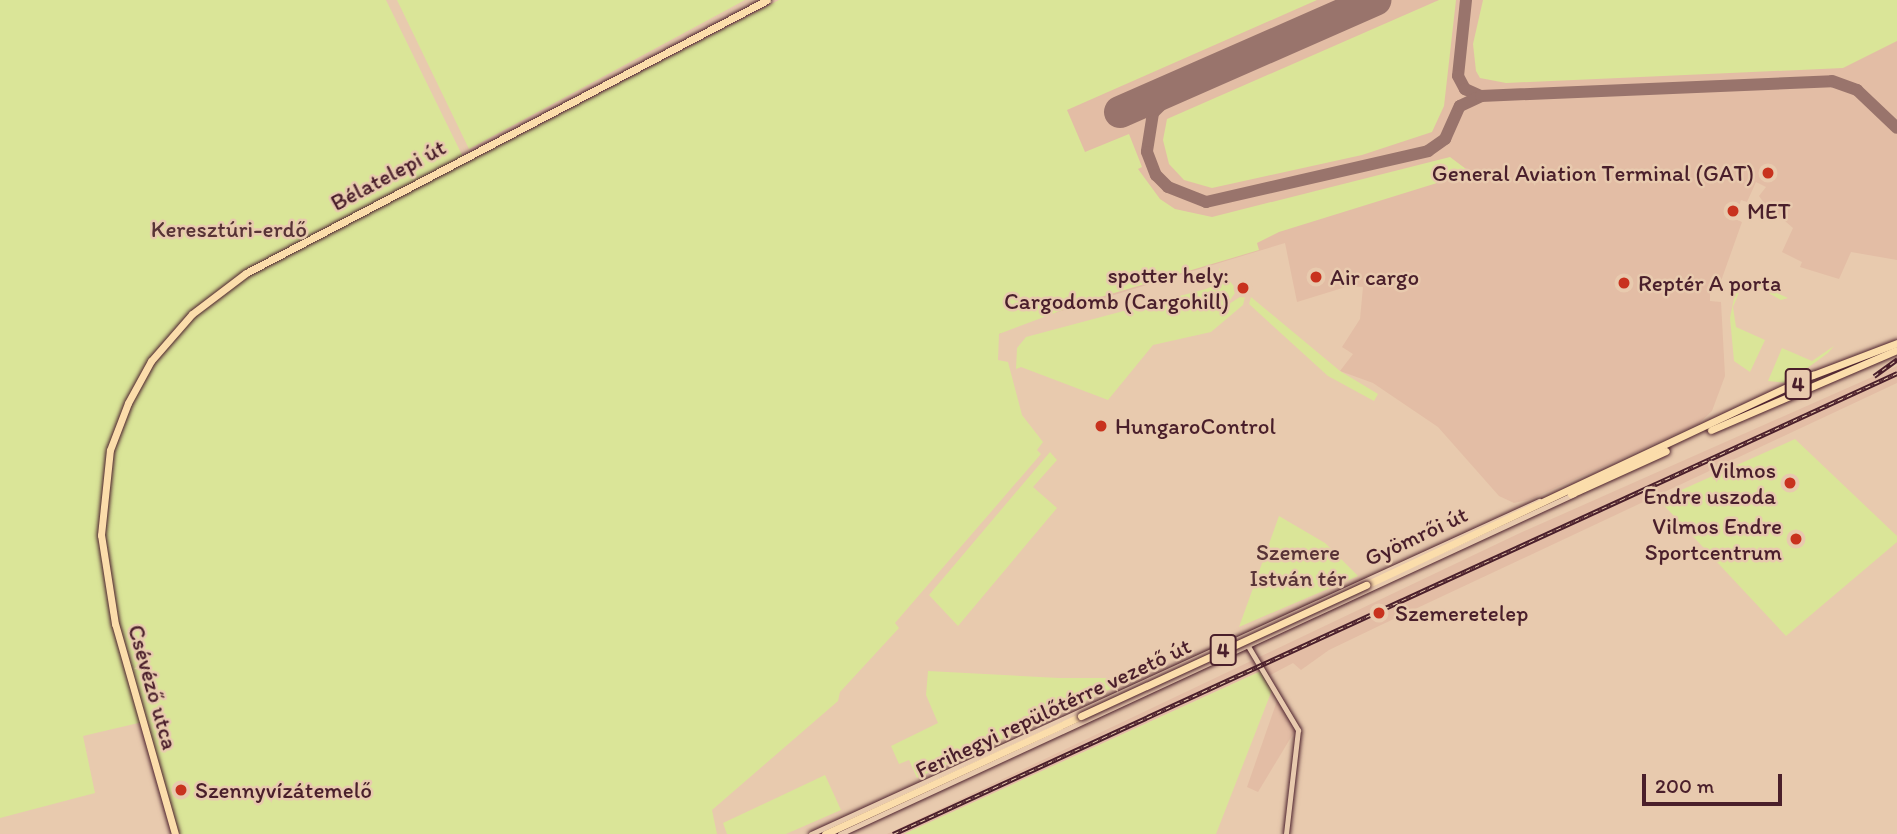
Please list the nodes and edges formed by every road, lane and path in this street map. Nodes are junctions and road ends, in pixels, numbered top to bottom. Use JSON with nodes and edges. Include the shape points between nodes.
{"nodes":[{"id":1,"x":766,"y":0,"type":"edge"},
{"id":2,"x":1897,"y":343,"type":"edge"},
{"id":3,"x":1897,"y":350,"type":"edge"},
{"id":4,"x":1582,"y":487,"type":"junction"},
{"id":5,"x":103,"y":550,"type":"joint"},
{"id":6,"x":1240,"y":635,"type":"junction"},
{"id":7,"x":1233,"y":639,"type":"junction"},
{"id":8,"x":1256,"y":643,"type":"junction"},
{"id":9,"x":1245,"y":649,"type":"junction"},
{"id":10,"x":1251,"y":656,"type":"junction"},
{"id":11,"x":1227,"y":657,"type":"junction"},
{"id":12,"x":174,"y":834,"type":"edge"},
{"id":13,"x":811,"y":834,"type":"edge"},
{"id":14,"x":825,"y":834,"type":"edge"},
{"id":15,"x":840,"y":834,"type":"edge"},
{"id":16,"x":1286,"y":834,"type":"edge"}],
"edges":[{"from":1,"to":5,"type":"main road","name":"Bélatelepi út","via":[[288,250],[246,273],[200,307],[151,361],[120,419],[104,480]]},
{"from":2,"to":4,"type":"main road","name":"Ferihegyi repülőtérre vezető út","number":"4","via":[[1814,375]]},
{"from":3,"to":4,"type":"main road","name":"Ferihegyi repülőtérre vezető út","number":"4"},
{"from":4,"to":6,"type":"street","name":"Gyömrői út"},
{"from":4,"to":8,"type":"street","name":"Gyömrői út"},
{"from":4,"to":14,"type":"main road","name":"Ferihegyi repülőtérre vezető út","number":"4","bridge":true},
{"from":5,"to":12,"type":"main road","name":"Csévéző utca","via":[[115,625]]},
{"from":6,"to":7,"type":"street","name":"Gyömrői út"},
{"from":6,"to":9,"type":"street"},
{"from":7,"to":9,"type":"street"},
{"from":7,"to":13,"type":"street","name":"Gyömrői út"},
{"from":8,"to":9,"type":"street","name":"Gyömrői út"},
{"from":8,"to":10,"type":"street"},
{"from":9,"to":10,"type":"street"},
{"from":9,"to":11,"type":"street","name":"Gyömrői út"},
{"from":10,"to":11,"type":"street"},
{"from":10,"to":16,"type":"street","via":[[1298,730]]},
{"from":11,"to":15,"type":"street","name":"Gyömrői út"}]}
